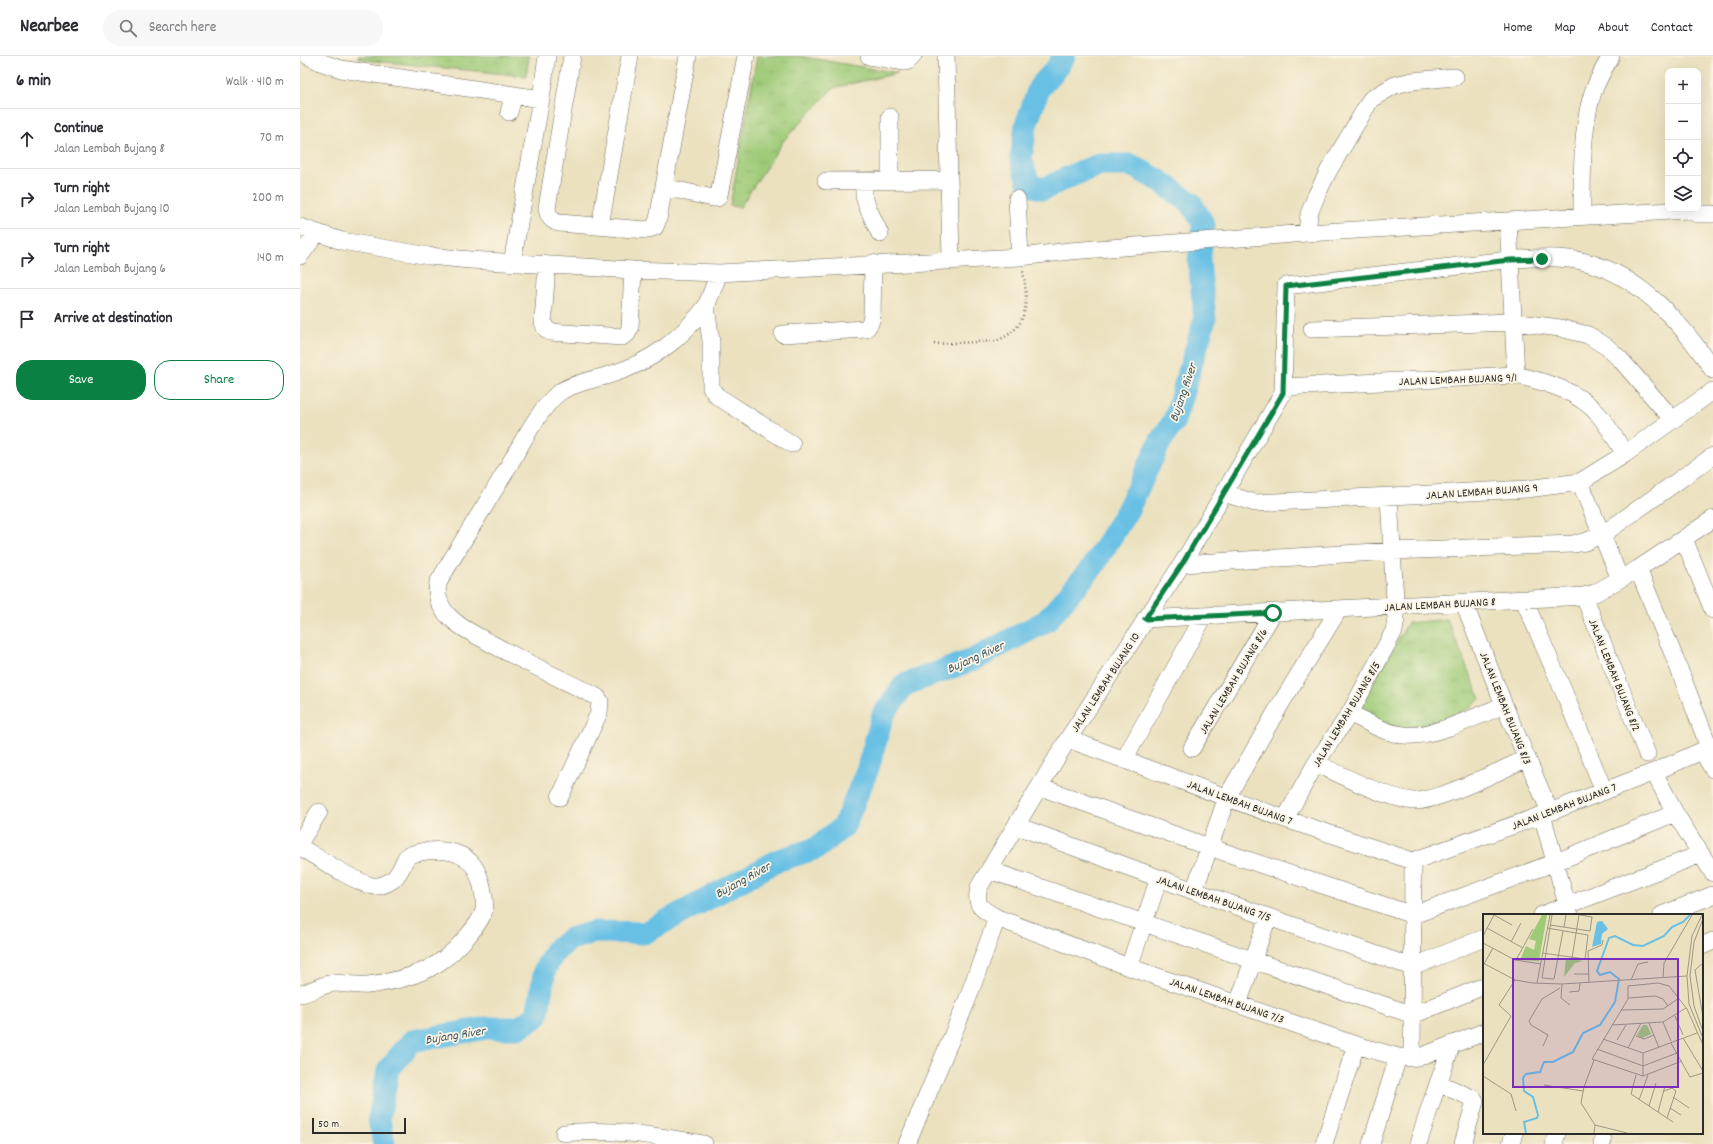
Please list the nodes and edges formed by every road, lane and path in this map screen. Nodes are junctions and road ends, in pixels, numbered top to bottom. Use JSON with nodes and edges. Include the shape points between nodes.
{"nodes":[{"id":1,"x":308,"y":56,"type":"edge"},
{"id":2,"x":547,"y":56,"type":"edge"},
{"id":3,"x":572,"y":56,"type":"edge"},
{"id":4,"x":630,"y":56,"type":"edge"},
{"id":5,"x":688,"y":56,"type":"edge"},
{"id":6,"x":746,"y":56,"type":"edge"},
{"id":7,"x":869,"y":56,"type":"edge"},
{"id":8,"x":913,"y":56,"type":"edge"},
{"id":9,"x":946,"y":56,"type":"edge"},
{"id":10,"x":1610,"y":56,"type":"edge"},
{"id":11,"x":335,"y":61,"type":"edge"},
{"id":12,"x":1455,"y":77,"type":"dead end"},
{"id":13,"x":514,"y":95,"type":"junction"},
{"id":14,"x":541,"y":99,"type":"junction"},
{"id":15,"x":509,"y":112,"type":"dead end"},
{"id":16,"x":890,"y":117,"type":"dead end"},
{"id":17,"x":890,"y":180,"type":"junction"},
{"id":18,"x":949,"y":180,"type":"junction"},
{"id":19,"x":826,"y":181,"type":"dead end"},
{"id":20,"x":864,"y":181,"type":"junction"},
{"id":21,"x":664,"y":187,"type":"junction"},
{"id":22,"x":1017,"y":199,"type":"dead end"},
{"id":23,"x":1713,"y":203,"type":"edge"},
{"id":24,"x":1701,"y":205,"type":"edge"},
{"id":25,"x":1665,"y":209,"type":"edge"},
{"id":26,"x":1696,"y":212,"type":"edge"},
{"id":27,"x":1713,"y":214,"type":"edge"},
{"id":28,"x":1582,"y":216,"type":"junction"},
{"id":29,"x":1508,"y":221,"type":"junction"},
{"id":30,"x":600,"y":226,"type":"junction"},
{"id":31,"x":300,"y":227,"type":"edge"},
{"id":32,"x":1307,"y":233,"type":"junction"},
{"id":33,"x":316,"y":234,"type":"junction"},
{"id":34,"x":880,"y":234,"type":"dead end"},
{"id":35,"x":300,"y":256,"type":"edge"},
{"id":36,"x":1020,"y":256,"type":"junction"},
{"id":37,"x":951,"y":259,"type":"junction"},
{"id":38,"x":1510,"y":260,"type":"junction"},
{"id":39,"x":512,"y":263,"type":"junction"},
{"id":40,"x":873,"y":263,"type":"junction"},
{"id":41,"x":547,"y":265,"type":"junction"},
{"id":42,"x":633,"y":270,"type":"junction"},
{"id":43,"x":719,"y":272,"type":"junction"},
{"id":44,"x":706,"y":307,"type":"junction"},
{"id":45,"x":1513,"y":322,"type":"junction"},
{"id":46,"x":1312,"y":329,"type":"dead end"},
{"id":47,"x":783,"y":334,"type":"dead end"},
{"id":48,"x":934,"y":344,"type":"dead end"},
{"id":49,"x":1713,"y":370,"type":"edge"},
{"id":50,"x":1516,"y":375,"type":"junction"},
{"id":51,"x":1284,"y":387,"type":"junction"},
{"id":52,"x":1713,"y":391,"type":"edge"},
{"id":53,"x":1673,"y":420,"type":"junction"},
{"id":54,"x":792,"y":444,"type":"dead end"},
{"id":55,"x":1625,"y":454,"type":"junction"},
{"id":56,"x":1713,"y":456,"type":"edge"},
{"id":57,"x":1580,"y":482,"type":"junction"},
{"id":58,"x":1226,"y":490,"type":"junction"},
{"id":59,"x":1389,"y":497,"type":"junction"},
{"id":60,"x":1713,"y":520,"type":"edge"},
{"id":61,"x":1603,"y":534,"type":"junction"},
{"id":62,"x":1684,"y":538,"type":"junction"},
{"id":63,"x":1392,"y":551,"type":"junction"},
{"id":64,"x":1182,"y":564,"type":"junction"},
{"id":65,"x":1638,"y":569,"type":"junction"},
{"id":66,"x":1620,"y":579,"type":"junction"},
{"id":67,"x":1584,"y":596,"type":"junction"},
{"id":68,"x":1524,"y":600,"type":"junction"},
{"id":69,"x":1464,"y":603,"type":"junction"},
{"id":70,"x":1395,"y":606,"type":"junction"},
{"id":71,"x":1339,"y":609,"type":"junction"},
{"id":72,"x":1713,"y":610,"type":"edge"},
{"id":73,"x":1273,"y":613,"type":"junction"},
{"id":74,"x":1204,"y":616,"type":"junction"},
{"id":75,"x":1145,"y":619,"type":"junction"},
{"id":76,"x":1504,"y":706,"type":"junction"},
{"id":77,"x":1350,"y":713,"type":"junction"},
{"id":78,"x":1068,"y":739,"type":"junction"},
{"id":79,"x":1192,"y":748,"type":"dead end"},
{"id":80,"x":1708,"y":748,"type":"edge"},
{"id":81,"x":1647,"y":754,"type":"dead end"},
{"id":82,"x":1527,"y":758,"type":"junction"},
{"id":83,"x":1124,"y":760,"type":"junction"},
{"id":84,"x":1316,"y":763,"type":"junction"},
{"id":85,"x":1713,"y":769,"type":"edge"},
{"id":86,"x":1654,"y":772,"type":"junction"},
{"id":87,"x":1040,"y":787,"type":"junction"},
{"id":88,"x":1604,"y":791,"type":"junction"},
{"id":89,"x":560,"y":797,"type":"dead end"},
{"id":90,"x":1227,"y":798,"type":"junction"},
{"id":91,"x":319,"y":812,"type":"dead end"},
{"id":92,"x":1546,"y":813,"type":"junction"},
{"id":93,"x":1675,"y":813,"type":"junction"},
{"id":94,"x":1284,"y":819,"type":"junction"},
{"id":95,"x":1017,"y":826,"type":"junction"},
{"id":96,"x":300,"y":842,"type":"edge"},
{"id":97,"x":300,"y":847,"type":"edge"},
{"id":98,"x":1209,"y":847,"type":"junction"},
{"id":99,"x":1700,"y":854,"type":"junction"},
{"id":100,"x":1413,"y":861,"type":"junction"},
{"id":101,"x":1556,"y":862,"type":"junction"},
{"id":102,"x":989,"y":870,"type":"junction"},
{"id":103,"x":1713,"y":873,"type":"edge"},
{"id":104,"x":1159,"y":878,"type":"junction"},
{"id":105,"x":1194,"y":891,"type":"junction"},
{"id":106,"x":1713,"y":895,"type":"edge"},
{"id":107,"x":977,"y":901,"type":"joint"},
{"id":108,"x":1569,"y":910,"type":"edge"},
{"id":109,"x":1547,"y":914,"type":"edge"},
{"id":110,"x":1665,"y":914,"type":"edge"},
{"id":111,"x":1414,"y":915,"type":"junction"},
{"id":112,"x":1268,"y":917,"type":"junction"},
{"id":113,"x":997,"y":918,"type":"junction"},
{"id":114,"x":1143,"y":922,"type":"junction"},
{"id":115,"x":1483,"y":938,"type":"edge"},
{"id":116,"x":1713,"y":941,"type":"edge"},
{"id":117,"x":1703,"y":946,"type":"edge"},
{"id":118,"x":1253,"y":960,"type":"junction"},
{"id":119,"x":1129,"y":967,"type":"junction"},
{"id":120,"x":1412,"y":967,"type":"junction"},
{"id":121,"x":1483,"y":986,"type":"edge"},
{"id":122,"x":300,"y":994,"type":"edge"},
{"id":123,"x":1238,"y":1004,"type":"junction"},
{"id":124,"x":1413,"y":1015,"type":"junction"},
{"id":125,"x":1483,"y":1032,"type":"edge"},
{"id":126,"x":1452,"y":1044,"type":"junction"},
{"id":127,"x":1356,"y":1045,"type":"junction"},
{"id":128,"x":1405,"y":1057,"type":"junction"},
{"id":129,"x":1438,"y":1083,"type":"junction"},
{"id":130,"x":564,"y":1134,"type":"dead end"},
{"id":131,"x":1514,"y":1134,"type":"edge"},
{"id":132,"x":1557,"y":1134,"type":"edge"},
{"id":133,"x":704,"y":1144,"type":"edge"},
{"id":134,"x":907,"y":1144,"type":"edge"},
{"id":135,"x":1324,"y":1144,"type":"edge"},
{"id":136,"x":1371,"y":1144,"type":"edge"},
{"id":137,"x":1418,"y":1144,"type":"edge"},
{"id":138,"x":1463,"y":1144,"type":"edge"},
{"id":139,"x":1511,"y":1144,"type":"edge"},
{"id":140,"x":1554,"y":1144,"type":"edge"}],
"edges":[{"from":1,"to":11,"type":"street"},
{"from":2,"to":14,"type":"street"},
{"from":3,"to":30,"type":"street","via":[[547,208],[554,222]]},
{"from":4,"to":30,"type":"street"},
{"from":5,"to":21,"type":"street"},
{"from":6,"to":21,"type":"street","via":[[719,195],[712,198]]},
{"from":7,"to":8,"type":"street","via":[[904,62]]},
{"from":9,"to":18,"type":"street"},
{"from":10,"to":28,"type":"street","via":[[1595,87],[1589,113]]},
{"from":11,"to":13,"type":"street","via":[[350,71]]},
{"from":12,"to":32,"type":"street","via":[[1395,85],[1371,99],[1317,194],[1309,214]]},
{"from":13,"to":14,"type":"street"},
{"from":13,"to":15,"type":"street"},
{"from":14,"to":39,"type":"street"},
{"from":16,"to":17,"type":"street"},
{"from":17,"to":18,"type":"street"},
{"from":17,"to":20,"type":"street"},
{"from":18,"to":37,"type":"street"},
{"from":19,"to":20,"type":"street"},
{"from":20,"to":34,"type":"street","via":[[867,206]]},
{"from":21,"to":30,"type":"street","via":[[655,227],[646,230]]},
{"from":22,"to":36,"type":"street"},
{"from":23,"to":24,"type":"street"},
{"from":25,"to":28,"type":"street"},
{"from":26,"to":27,"type":"street"},
{"from":28,"to":29,"type":"street"},
{"from":29,"to":32,"type":"street"},
{"from":29,"to":38,"type":"street"},
{"from":31,"to":33,"type":"street"},
{"from":32,"to":36,"type":"street"},
{"from":33,"to":35,"type":"street"},
{"from":33,"to":39,"type":"street","via":[[405,253]]},
{"from":36,"to":37,"type":"street"},
{"from":36,"to":48,"type":"path","via":[[1026,310],[1024,318],[1017,326],[1005,338],[996,341]]},
{"from":37,"to":40,"type":"street"},
{"from":38,"to":45,"type":"street"},
{"from":38,"to":49,"type":"street","via":[[1569,259],[1612,272],[1637,286],[1659,304],[1699,349]]},
{"from":38,"to":51,"type":"street","name":"JALAN LEMBAH BUJANG 10","via":[[1286,286]]},
{"from":39,"to":41,"type":"street"},
{"from":40,"to":43,"type":"street"},
{"from":40,"to":47,"type":"street","via":[[872,317],[866,329]]},
{"from":41,"to":42,"type":"street"},
{"from":41,"to":42,"type":"street","via":[[543,322],[545,328],[550,332],[622,337],[630,328]]},
{"from":42,"to":43,"type":"street"},
{"from":43,"to":44,"type":"street"},
{"from":44,"to":54,"type":"street","via":[[711,341],[713,392]]},
{"from":44,"to":89,"type":"street","via":[[691,326],[651,358],[632,368],[562,391],[550,400],[438,583],[438,600],[454,622],[597,697],[600,701],[599,713]]},
{"from":45,"to":46,"type":"street"},
{"from":45,"to":50,"type":"street"},
{"from":45,"to":53,"type":"street","via":[[1560,328],[1594,339],[1620,359]]},
{"from":50,"to":51,"type":"street","name":"JALAN LEMBAH BUJANG 9/1"},
{"from":50,"to":55,"type":"street","name":"JALAN LEMBAH BUJANG 9/1","via":[[1542,381],[1583,401],[1599,414]]},
{"from":51,"to":58,"type":"street","name":"JALAN LEMBAH BUJANG 10","via":[[1280,399]]},
{"from":52,"to":53,"type":"street","name":"JALAN LEMBAH BUJANG 9"},
{"from":53,"to":55,"type":"street","name":"JALAN LEMBAH BUJANG 9"},
{"from":55,"to":57,"type":"street","name":"JALAN LEMBAH BUJANG 9"},
{"from":56,"to":61,"type":"street"},
{"from":57,"to":59,"type":"street","name":"JALAN LEMBAH BUJANG 9","via":[[1527,489]]},
{"from":57,"to":61,"type":"street"},
{"from":58,"to":59,"type":"street","name":"JALAN LEMBAH BUJANG 9","via":[[1233,496],[1255,503]]},
{"from":58,"to":64,"type":"street","name":"JALAN LEMBAH BUJANG 10"},
{"from":59,"to":63,"type":"street","name":"JALAN LEMBAH BUJANG 8/5"},
{"from":60,"to":62,"type":"street","name":"JALAN LEMBAH BUJANG 8"},
{"from":61,"to":63,"type":"street","via":[[1586,542],[1573,544]]},
{"from":61,"to":66,"type":"street"},
{"from":62,"to":65,"type":"street","name":"JALAN LEMBAH BUJANG 8"},
{"from":62,"to":72,"type":"street"},
{"from":63,"to":64,"type":"street"},
{"from":63,"to":70,"type":"street","name":"JALAN LEMBAH BUJANG 8/5"},
{"from":64,"to":75,"type":"street","name":"JALAN LEMBAH BUJANG 10"},
{"from":65,"to":66,"type":"street","name":"JALAN LEMBAH BUJANG 8"},
{"from":65,"to":80,"type":"street"},
{"from":66,"to":67,"type":"street","name":"JALAN LEMBAH BUJANG 8"},
{"from":67,"to":68,"type":"street","name":"JALAN LEMBAH BUJANG 8"},
{"from":67,"to":81,"type":"street","name":"JALAN LEMBAH BUJANG 8/2"},
{"from":68,"to":69,"type":"street","name":"JALAN LEMBAH BUJANG 8"},
{"from":68,"to":88,"type":"street"},
{"from":69,"to":70,"type":"street","name":"JALAN LEMBAH BUJANG 8"},
{"from":69,"to":76,"type":"street","name":"JALAN LEMBAH BUJANG 8/3"},
{"from":70,"to":71,"type":"street","name":"JALAN LEMBAH BUJANG 8"},
{"from":70,"to":77,"type":"street","name":"JALAN LEMBAH BUJANG 8/5","via":[[1394,631]]},
{"from":71,"to":73,"type":"street","name":"JALAN LEMBAH BUJANG 8"},
{"from":71,"to":90,"type":"street"},
{"from":73,"to":74,"type":"street","name":"JALAN LEMBAH BUJANG 8"},
{"from":73,"to":79,"type":"street","name":"JALAN LEMBAH BUJANG 8/6"},
{"from":74,"to":75,"type":"street","name":"JALAN LEMBAH BUJANG 8"},
{"from":74,"to":83,"type":"street"},
{"from":75,"to":78,"type":"street","name":"JALAN LEMBAH BUJANG 10"},
{"from":76,"to":77,"type":"street","via":[[1422,735],[1404,735],[1378,728]]},
{"from":76,"to":82,"type":"street","name":"JALAN LEMBAH BUJANG 8/3"},
{"from":77,"to":84,"type":"street","name":"JALAN LEMBAH BUJANG 8/5"},
{"from":78,"to":83,"type":"street","name":"JALAN LEMBAH BUJANG 7"},
{"from":78,"to":87,"type":"street","name":"JALAN LEMBAH BUJANG 10"},
{"from":80,"to":85,"type":"street"},
{"from":80,"to":86,"type":"street","name":"JALAN LEMBAH BUJANG 7"},
{"from":82,"to":84,"type":"street","via":[[1440,796],[1414,801],[1364,785]]},
{"from":82,"to":92,"type":"street","name":"JALAN LEMBAH BUJANG 8/3"},
{"from":83,"to":90,"type":"street","name":"JALAN LEMBAH BUJANG 7"},
{"from":84,"to":94,"type":"street","name":"JALAN LEMBAH BUJANG 8/5"},
{"from":86,"to":88,"type":"street","name":"JALAN LEMBAH BUJANG 7"},
{"from":86,"to":93,"type":"street"},
{"from":87,"to":95,"type":"street","name":"JALAN LEMBAH BUJANG 10"},
{"from":87,"to":98,"type":"street"},
{"from":88,"to":92,"type":"street","name":"JALAN LEMBAH BUJANG 7"},
{"from":90,"to":94,"type":"street","name":"JALAN LEMBAH BUJANG 7"},
{"from":90,"to":98,"type":"street"},
{"from":91,"to":96,"type":"street"},
{"from":92,"to":100,"type":"street","name":"JALAN LEMBAH BUJANG 7"},
{"from":92,"to":101,"type":"street","name":"JALAN LEMBAH BUJANG 8/3"},
{"from":93,"to":99,"type":"street"},
{"from":93,"to":101,"type":"street"},
{"from":94,"to":100,"type":"street","name":"JALAN LEMBAH BUJANG 7"},
{"from":95,"to":102,"type":"street","name":"JALAN LEMBAH BUJANG 10"},
{"from":95,"to":104,"type":"street","name":"JALAN LEMBAH BUJANG 7/5"},
{"from":97,"to":122,"type":"street","via":[[373,886],[382,886],[392,881],[400,872],[407,856],[415,853],[445,851],[463,855],[473,865],[480,880],[484,899],[484,910],[478,921],[449,954],[428,968],[407,977],[367,985],[334,983]]},
{"from":98,"to":105,"type":"street"},
{"from":98,"to":111,"type":"street"},
{"from":99,"to":103,"type":"street"},
{"from":99,"to":108,"type":"street"},
{"from":100,"to":111,"type":"street"},
{"from":101,"to":108,"type":"street","name":"JALAN LEMBAH BUJANG 8/3"},
{"from":101,"to":111,"type":"street"},
{"from":102,"to":107,"type":"street","name":"JALAN LEMBAH BUJANG 10","via":[[979,887]]},
{"from":102,"to":114,"type":"street"},
{"from":104,"to":105,"type":"street","name":"JALAN LEMBAH BUJANG 7/5"},
{"from":104,"to":114,"type":"street"},
{"from":105,"to":112,"type":"street","name":"JALAN LEMBAH BUJANG 7/5"},
{"from":106,"to":110,"type":"street"},
{"from":107,"to":113,"type":"street","name":"JALAN LEMBAH BUJANG 7/3","via":[[984,911]]},
{"from":108,"to":109,"type":"street"},
{"from":111,"to":120,"type":"street"},
{"from":112,"to":118,"type":"street"},
{"from":112,"to":120,"type":"street","name":"JALAN LEMBAH BUJANG 7/5"},
{"from":113,"to":119,"type":"street","name":"JALAN LEMBAH BUJANG 7/3"},
{"from":113,"to":134,"type":"street","via":[[966,1003]]},
{"from":114,"to":118,"type":"street"},
{"from":114,"to":119,"type":"street"},
{"from":115,"to":120,"type":"street"},
{"from":116,"to":117,"type":"street"},
{"from":118,"to":123,"type":"street"},
{"from":118,"to":124,"type":"street"},
{"from":119,"to":123,"type":"street","name":"JALAN LEMBAH BUJANG 7/3"},
{"from":120,"to":124,"type":"street"},
{"from":121,"to":124,"type":"street"},
{"from":123,"to":127,"type":"street","name":"JALAN LEMBAH BUJANG 7/3"},
{"from":124,"to":128,"type":"street"},
{"from":125,"to":126,"type":"street"},
{"from":126,"to":128,"type":"street"},
{"from":126,"to":129,"type":"street"},
{"from":127,"to":128,"type":"street","name":"JALAN LEMBAH BUJANG 7/3"},
{"from":127,"to":135,"type":"street"},
{"from":128,"to":136,"type":"street"},
{"from":129,"to":137,"type":"street"},
{"from":129,"to":138,"type":"street","via":[[1475,1101]]},
{"from":130,"to":133,"type":"street","via":[[603,1131]]},
{"from":131,"to":139,"type":"street"},
{"from":132,"to":140,"type":"street"}]}
